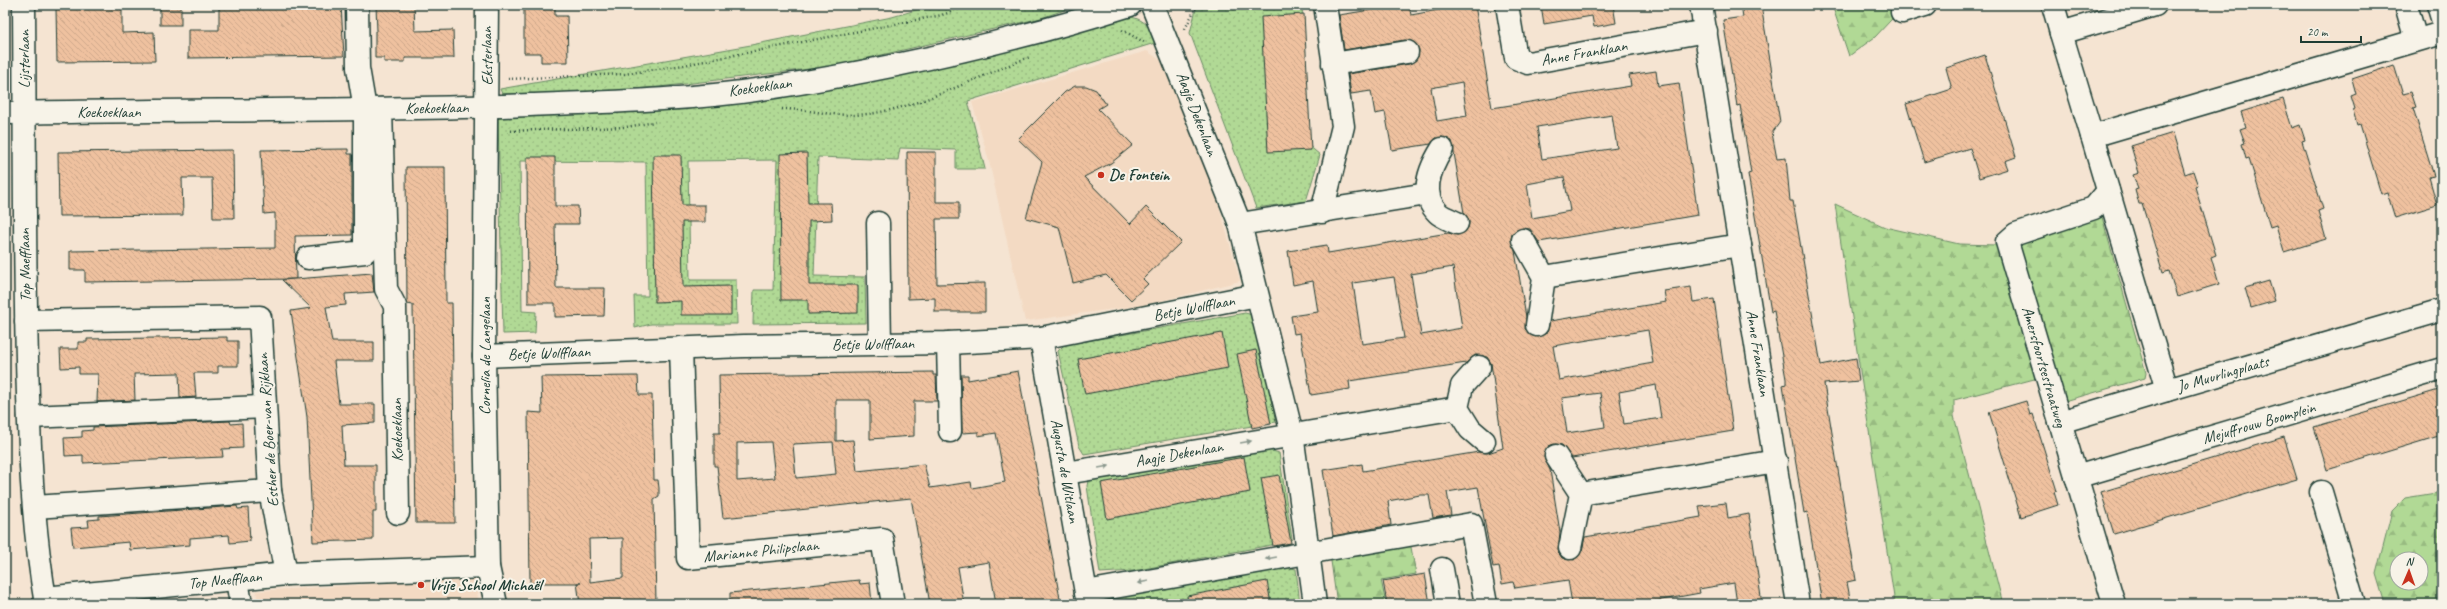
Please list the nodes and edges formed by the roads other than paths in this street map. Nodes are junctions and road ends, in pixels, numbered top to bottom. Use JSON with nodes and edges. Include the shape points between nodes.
{"nodes":[{"id":1,"x":24,"y":5,"type":"edge"},
{"id":2,"x":358,"y":5,"type":"edge"},
{"id":3,"x":486,"y":5,"type":"edge"},
{"id":4,"x":1130,"y":5,"type":"edge"},
{"id":5,"x":1152,"y":5,"type":"edge"},
{"id":6,"x":1325,"y":5,"type":"edge"},
{"id":7,"x":1507,"y":5,"type":"edge"},
{"id":8,"x":1701,"y":5,"type":"edge"},
{"id":9,"x":1925,"y":5,"type":"edge"},
{"id":10,"x":2053,"y":5,"type":"edge"},
{"id":11,"x":2155,"y":5,"type":"edge"},
{"id":12,"x":2406,"y":5,"type":"edge"},
{"id":13,"x":2438,"y":5,"type":"edge"},
{"id":14,"x":1902,"y":12,"type":"dead end"},
{"id":15,"x":2442,"y":18,"type":"edge"},
{"id":16,"x":1706,"y":31,"type":"junction"},
{"id":17,"x":2061,"y":32,"type":"junction"},
{"id":18,"x":2442,"y":33,"type":"edge"},
{"id":19,"x":2416,"y":40,"type":"junction"},
{"id":20,"x":1407,"y":52,"type":"dead end"},
{"id":21,"x":1333,"y":64,"type":"junction"},
{"id":22,"x":488,"y":107,"type":"junction"},
{"id":23,"x":373,"y":109,"type":"junction"},
{"id":24,"x":14,"y":112,"type":"edge"},
{"id":25,"x":2092,"y":136,"type":"junction"},
{"id":26,"x":1442,"y":149,"type":"dead end"},
{"id":27,"x":2108,"y":191,"type":"junction"},
{"id":28,"x":1427,"y":194,"type":"junction"},
{"id":29,"x":1322,"y":212,"type":"junction"},
{"id":30,"x":878,"y":223,"type":"dead end"},
{"id":31,"x":1457,"y":223,"type":"dead end"},
{"id":32,"x":1240,"y":224,"type":"junction"},
{"id":33,"x":1522,"y":240,"type":"dead end"},
{"id":34,"x":1740,"y":245,"type":"junction"},
{"id":35,"x":308,"y":258,"type":"dead end"},
{"id":36,"x":15,"y":261,"type":"edge"},
{"id":37,"x":1544,"y":277,"type":"junction"},
{"id":38,"x":1257,"y":296,"type":"junction"},
{"id":39,"x":2442,"y":310,"type":"edge"},
{"id":40,"x":26,"y":321,"type":"junction"},
{"id":41,"x":1537,"y":325,"type":"dead end"},
{"id":42,"x":1041,"y":338,"type":"junction"},
{"id":43,"x":948,"y":343,"type":"junction"},
{"id":44,"x":880,"y":344,"type":"junction"},
{"id":45,"x":680,"y":348,"type":"junction"},
{"id":46,"x":484,"y":356,"type":"junction"},
{"id":47,"x":1479,"y":367,"type":"dead end"},
{"id":48,"x":2442,"y":369,"type":"edge"},
{"id":49,"x":2168,"y":390,"type":"junction"},
{"id":50,"x":264,"y":407,"type":"junction"},
{"id":51,"x":1457,"y":408,"type":"junction"},
{"id":52,"x":28,"y":417,"type":"junction"},
{"id":53,"x":2060,"y":422,"type":"junction"},
{"id":54,"x":950,"y":431,"type":"dead end"},
{"id":55,"x":1292,"y":434,"type":"junction"},
{"id":56,"x":1484,"y":441,"type":"dead end"},
{"id":57,"x":1556,"y":456,"type":"dead end"},
{"id":58,"x":1776,"y":461,"type":"junction"},
{"id":59,"x":1066,"y":473,"type":"junction"},
{"id":60,"x":2076,"y":477,"type":"junction"},
{"id":61,"x":270,"y":491,"type":"junction"},
{"id":62,"x":2321,"y":492,"type":"dead end"},
{"id":63,"x":1581,"y":494,"type":"junction"},
{"id":64,"x":35,"y":507,"type":"junction"},
{"id":65,"x":398,"y":513,"type":"dead end"},
{"id":66,"x":1570,"y":548,"type":"dead end"},
{"id":67,"x":1309,"y":551,"type":"junction"},
{"id":68,"x":488,"y":567,"type":"junction"},
{"id":69,"x":1442,"y":569,"type":"dead end"},
{"id":70,"x":286,"y":574,"type":"junction"},
{"id":71,"x":237,"y":580,"type":"junction"},
{"id":72,"x":1087,"y":598,"type":"edge"},
{"id":73,"x":46,"y":601,"type":"edge"},
{"id":74,"x":240,"y":604,"type":"edge"},
{"id":75,"x":496,"y":604,"type":"edge"},
{"id":76,"x":893,"y":604,"type":"edge"},
{"id":77,"x":1316,"y":604,"type":"edge"},
{"id":78,"x":1448,"y":604,"type":"edge"},
{"id":79,"x":1486,"y":604,"type":"edge"},
{"id":80,"x":1798,"y":604,"type":"edge"},
{"id":81,"x":2114,"y":604,"type":"edge"},
{"id":82,"x":2354,"y":604,"type":"edge"}],
"edges":[{"from":1,"to":24,"type":"street","name":"Lijsterlaan"},
{"from":2,"to":23,"type":"street","via":[[358,68]]},
{"from":3,"to":22,"type":"street","name":"Eksterlaan"},
{"from":4,"to":22,"type":"street","name":"Koekoeklaan","via":[[1067,24],[920,60],[767,88],[623,102]]},
{"from":5,"to":32,"type":"street","name":"Aagje Dekenlaan"},
{"from":6,"to":21,"type":"street"},
{"from":7,"to":16,"type":"street","name":"Anne Franklaan","via":[[1516,58],[1528,63]]},
{"from":8,"to":16,"type":"street","name":"Anne Franklaan"},
{"from":9,"to":14,"type":"street"},
{"from":10,"to":17,"type":"street"},
{"from":11,"to":17,"type":"street"},
{"from":12,"to":19,"type":"street"},
{"from":13,"to":15,"type":"street"},
{"from":16,"to":34,"type":"street","name":"Anne Franklaan"},
{"from":17,"to":25,"type":"street","name":"Jo Muurlingplaats"},
{"from":18,"to":19,"type":"street"},
{"from":19,"to":25,"type":"street"},
{"from":20,"to":21,"type":"street"},
{"from":21,"to":29,"type":"street","via":[[1343,126]]},
{"from":22,"to":23,"type":"street","name":"Koekoeklaan"},
{"from":22,"to":46,"type":"street","name":"Cornelia de Langelaan"},
{"from":23,"to":24,"type":"street","name":"Koekoeklaan"},
{"from":23,"to":35,"type":"street","via":[[365,252]]},
{"from":23,"to":65,"type":"street","name":"Koekoeklaan","via":[[386,288],[395,306]]},
{"from":24,"to":36,"type":"street","name":"Top Naefflaan"},
{"from":25,"to":27,"type":"street","name":"Jo Muurlingplaats"},
{"from":26,"to":28,"type":"street","via":[[1430,167]]},
{"from":27,"to":49,"type":"street","name":"Jo Muurlingplaats"},
{"from":27,"to":53,"type":"street","name":"Amersfoortsestraatweg","via":[[2094,208],[2016,234],[2008,242]]},
{"from":28,"to":29,"type":"street"},
{"from":28,"to":31,"type":"street","via":[[1438,213]]},
{"from":29,"to":32,"type":"street"},
{"from":30,"to":44,"type":"street"},
{"from":32,"to":38,"type":"street","name":"Aagje Dekenlaan"},
{"from":33,"to":37,"type":"street"},
{"from":34,"to":37,"type":"street"},
{"from":34,"to":58,"type":"street","name":"Anne Franklaan"},
{"from":36,"to":40,"type":"street","name":"Top Naefflaan"},
{"from":37,"to":41,"type":"street"},
{"from":38,"to":42,"type":"street","name":"Betje Wolfflaan"},
{"from":38,"to":55,"type":"street","name":"Aagje Dekenlaan"},
{"from":39,"to":49,"type":"street","name":"Jo Muurlingplaats"},
{"from":40,"to":50,"type":"street","name":"Esther de Boer-van Rijklaan","via":[[260,317]]},
{"from":40,"to":52,"type":"street","name":"Top Naefflaan"},
{"from":42,"to":43,"type":"street","name":"Betje Wolfflaan"},
{"from":42,"to":59,"type":"street","name":"Augusta de Witlaan"},
{"from":43,"to":44,"type":"street","name":"Betje Wolfflaan"},
{"from":43,"to":54,"type":"street"},
{"from":44,"to":45,"type":"street","name":"Betje Wolfflaan"},
{"from":45,"to":46,"type":"street","name":"Betje Wolfflaan"},
{"from":45,"to":76,"type":"street","name":"Marianne Philipslaan","via":[[688,558],[882,539]]},
{"from":46,"to":68,"type":"street","name":"Cornelia de Langelaan"},
{"from":47,"to":51,"type":"street","via":[[1462,386]]},
{"from":48,"to":60,"type":"street","name":"Mejuffrouw Boomplein"},
{"from":49,"to":53,"type":"street"},
{"from":50,"to":52,"type":"street"},
{"from":50,"to":61,"type":"street","name":"Esther de Boer-van Rijklaan"},
{"from":51,"to":55,"type":"street","name":"Aagje Dekenlaan"},
{"from":51,"to":56,"type":"street","via":[[1470,429]]},
{"from":52,"to":64,"type":"street","name":"Top Naefflaan"},
{"from":53,"to":60,"type":"street","name":"Amersfoortsestraatweg"},
{"from":59,"to":55,"type":"street","name":"Aagje Dekenlaan","one_way":true},
{"from":55,"to":67,"type":"street","name":"Aagje Dekenlaan"},
{"from":57,"to":63,"type":"street"},
{"from":58,"to":63,"type":"street"},
{"from":58,"to":80,"type":"street","name":"Anne Franklaan"},
{"from":59,"to":72,"type":"street","name":"Augusta de Witlaan"},
{"from":60,"to":81,"type":"street","name":"Amersfoortsestraatweg"},
{"from":61,"to":64,"type":"street"},
{"from":61,"to":70,"type":"street","name":"Esther de Boer-van Rijklaan"},
{"from":62,"to":82,"type":"street"},
{"from":63,"to":66,"type":"street"},
{"from":64,"to":73,"type":"street","name":"Top Naefflaan"},
{"from":67,"to":72,"type":"street","one_way":true},
{"from":67,"to":77,"type":"street","name":"Aagje Dekenlaan"},
{"from":67,"to":79,"type":"street","via":[[1471,524]]},
{"from":68,"to":70,"type":"street"},
{"from":68,"to":75,"type":"street","name":"Cornelia de Langelaan"},
{"from":69,"to":78,"type":"street"},
{"from":70,"to":71,"type":"street","name":"Top Naefflaan"},
{"from":71,"to":73,"type":"street","name":"Top Naefflaan"},
{"from":71,"to":74,"type":"street"}]}
